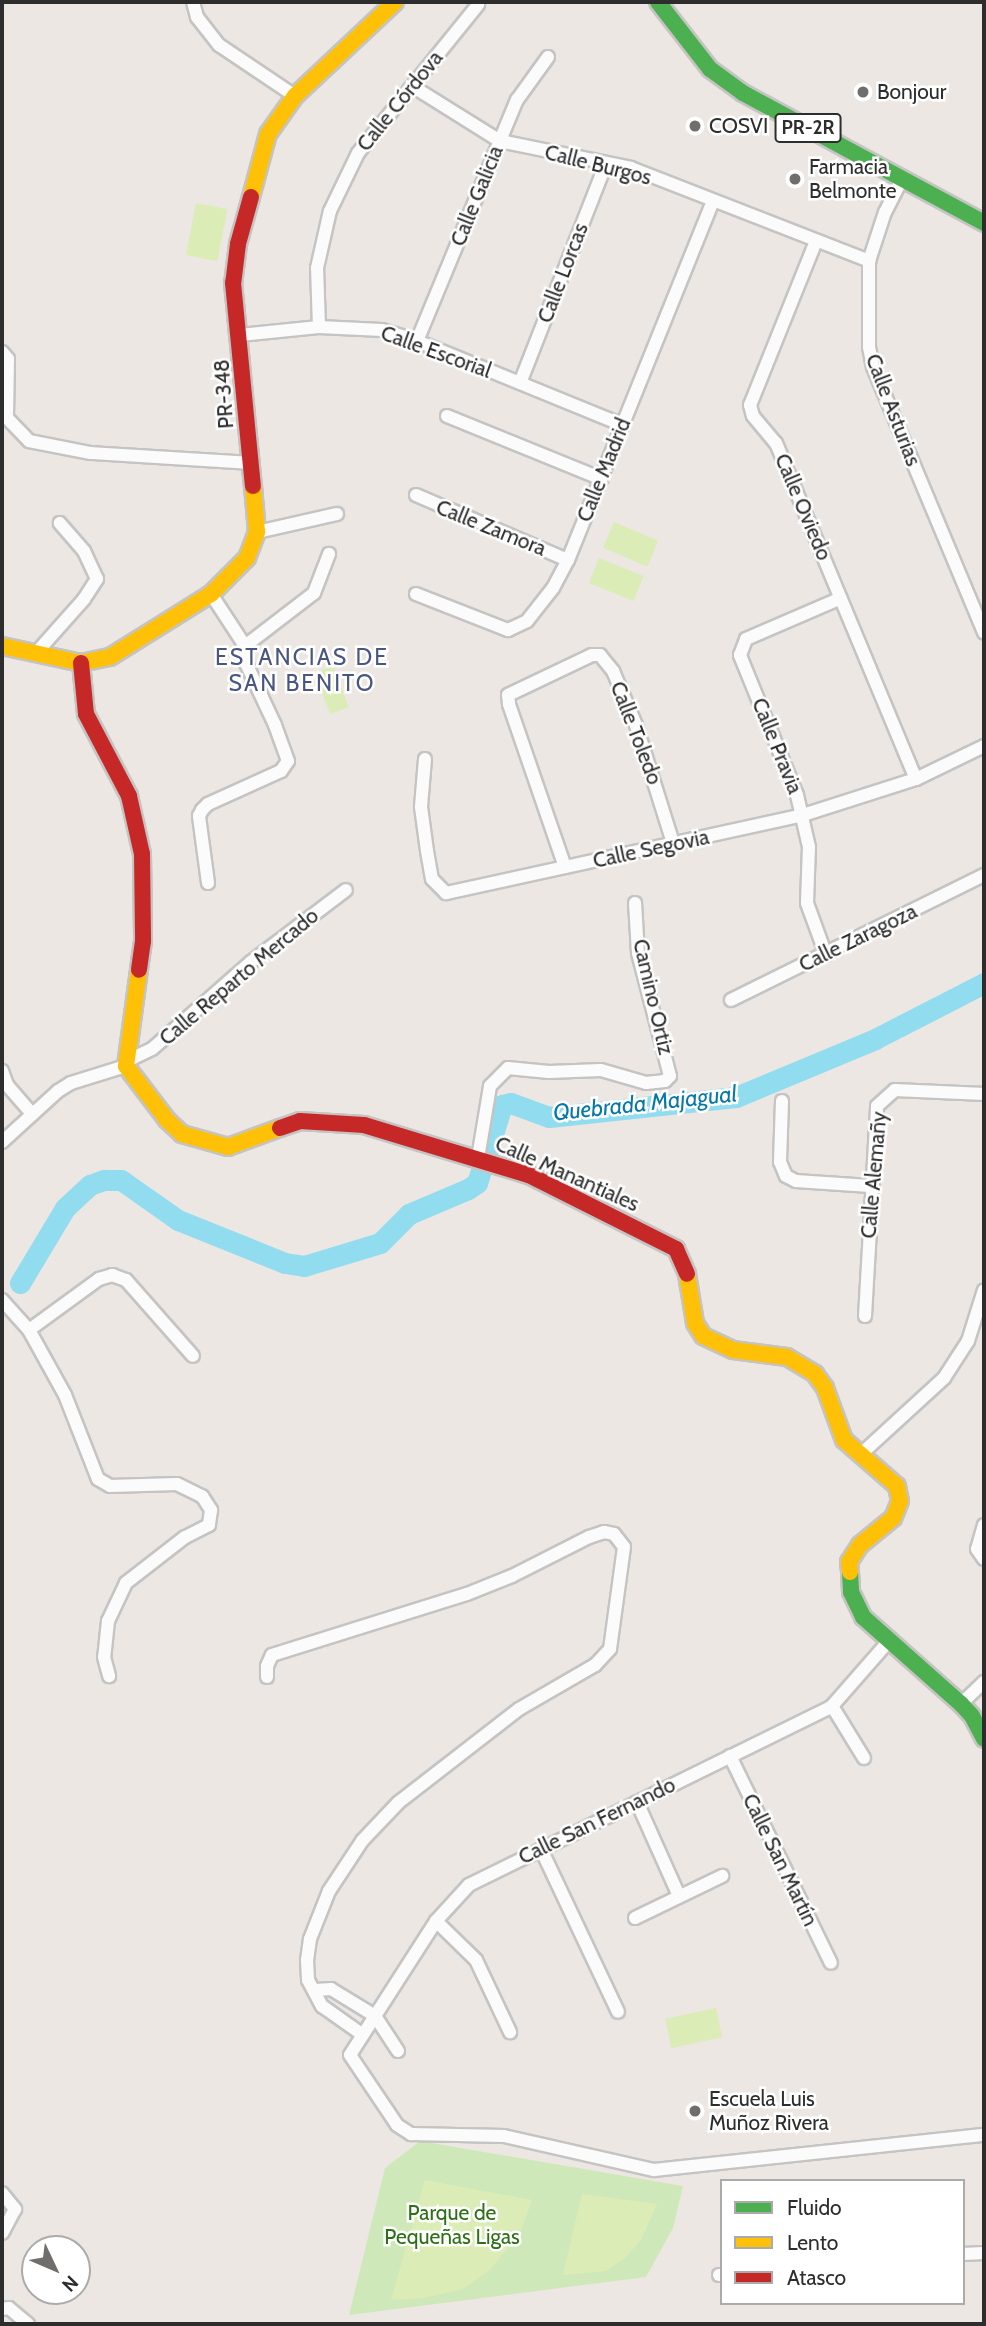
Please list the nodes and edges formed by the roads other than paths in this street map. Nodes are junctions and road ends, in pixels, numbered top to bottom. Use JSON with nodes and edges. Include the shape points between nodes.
{"nodes":[{"id":1,"x":193,"y":2,"type":"edge"},
{"id":2,"x":395,"y":2,"type":"edge"},
{"id":3,"x":658,"y":2,"type":"edge"},
{"id":4,"x":478,"y":5,"type":"dead end"},
{"id":5,"x":548,"y":57,"type":"dead end"},
{"id":6,"x":412,"y":86,"type":"junction"},
{"id":7,"x":295,"y":96,"type":"junction"},
{"id":8,"x":500,"y":141,"type":"junction"},
{"id":9,"x":606,"y":163,"type":"junction"},
{"id":10,"x":902,"y":179,"type":"junction"},
{"id":11,"x":713,"y":201,"type":"junction"},
{"id":12,"x":984,"y":223,"type":"edge"},
{"id":13,"x":816,"y":241,"type":"junction"},
{"id":14,"x":869,"y":261,"type":"junction"},
{"id":15,"x":319,"y":327,"type":"junction"},
{"id":16,"x":240,"y":335,"type":"junction"},
{"id":17,"x":417,"y":341,"type":"junction"},
{"id":18,"x":2,"y":352,"type":"edge"},
{"id":19,"x":520,"y":383,"type":"junction"},
{"id":20,"x":447,"y":416,"type":"dead end"},
{"id":21,"x":622,"y":425,"type":"junction"},
{"id":22,"x":250,"y":463,"type":"junction"},
{"id":23,"x":601,"y":479,"type":"junction"},
{"id":24,"x":416,"y":495,"type":"dead end"},
{"id":25,"x":337,"y":514,"type":"dead end"},
{"id":26,"x":60,"y":523,"type":"dead end"},
{"id":27,"x":257,"y":532,"type":"junction"},
{"id":28,"x":328,"y":554,"type":"dead end"},
{"id":29,"x":568,"y":560,"type":"junction"},
{"id":30,"x":211,"y":594,"type":"junction"},
{"id":31,"x":416,"y":594,"type":"dead end"},
{"id":32,"x":841,"y":598,"type":"junction"},
{"id":33,"x":984,"y":634,"type":"edge"},
{"id":34,"x":2,"y":646,"type":"edge"},
{"id":35,"x":245,"y":646,"type":"junction"},
{"id":36,"x":37,"y":652,"type":"junction"},
{"id":37,"x":81,"y":663,"type":"junction"},
{"id":38,"x":984,"y":746,"type":"edge"},
{"id":39,"x":425,"y":759,"type":"dead end"},
{"id":40,"x":916,"y":779,"type":"junction"},
{"id":41,"x":803,"y":815,"type":"junction"},
{"id":42,"x":673,"y":843,"type":"junction"},
{"id":43,"x":565,"y":867,"type":"junction"},
{"id":44,"x":984,"y":875,"type":"edge"},
{"id":45,"x":208,"y":883,"type":"dead end"},
{"id":46,"x":346,"y":890,"type":"dead end"},
{"id":47,"x":635,"y":903,"type":"dead end"},
{"id":48,"x":826,"y":955,"type":"junction"},
{"id":49,"x":732,"y":1000,"type":"dead end"},
{"id":50,"x":128,"y":1063,"type":"junction"},
{"id":51,"x":2,"y":1071,"type":"edge"},
{"id":52,"x":984,"y":1094,"type":"edge"},
{"id":53,"x":782,"y":1101,"type":"dead end"},
{"id":54,"x":32,"y":1114,"type":"junction"},
{"id":55,"x":2,"y":1142,"type":"edge"},
{"id":56,"x":478,"y":1158,"type":"junction"},
{"id":57,"x":870,"y":1185,"type":"junction"},
{"id":58,"x":984,"y":1290,"type":"edge"},
{"id":59,"x":2,"y":1300,"type":"edge"},
{"id":60,"x":865,"y":1316,"type":"dead end"},
{"id":61,"x":29,"y":1331,"type":"junction"},
{"id":62,"x":193,"y":1356,"type":"dead end"},
{"id":63,"x":860,"y":1455,"type":"junction"},
{"id":64,"x":984,"y":1525,"type":"edge"},
{"id":65,"x":984,"y":1559,"type":"edge"},
{"id":66,"x":888,"y":1642,"type":"junction"},
{"id":67,"x":109,"y":1676,"type":"dead end"},
{"id":68,"x":267,"y":1676,"type":"dead end"},
{"id":69,"x":984,"y":1682,"type":"edge"},
{"id":70,"x":961,"y":1704,"type":"junction"},
{"id":71,"x":832,"y":1706,"type":"junction"},
{"id":72,"x":984,"y":1739,"type":"edge"},
{"id":73,"x":730,"y":1756,"type":"junction"},
{"id":74,"x":864,"y":1758,"type":"dead end"},
{"id":75,"x":637,"y":1802,"type":"junction"},
{"id":76,"x":541,"y":1849,"type":"junction"},
{"id":77,"x":722,"y":1876,"type":"dead end"},
{"id":78,"x":679,"y":1896,"type":"junction"},
{"id":79,"x":635,"y":1918,"type":"dead end"},
{"id":80,"x":436,"y":1921,"type":"junction"},
{"id":81,"x":831,"y":1963,"type":"dead end"},
{"id":82,"x":316,"y":1990,"type":"junction"},
{"id":83,"x":618,"y":2012,"type":"dead end"},
{"id":84,"x":375,"y":2016,"type":"junction"},
{"id":85,"x":510,"y":2032,"type":"dead end"},
{"id":86,"x":363,"y":2035,"type":"junction"},
{"id":87,"x":398,"y":2051,"type":"dead end"},
{"id":88,"x":984,"y":2136,"type":"edge"},
{"id":89,"x":2,"y":2193,"type":"edge"},
{"id":90,"x":2,"y":2233,"type":"edge"},
{"id":91,"x":984,"y":2253,"type":"edge"},
{"id":92,"x":965,"y":2254,"type":"edge"},
{"id":93,"x":2,"y":2309,"type":"edge"},
{"id":94,"x":28,"y":2324,"type":"edge"}],
"edges":[{"from":1,"to":7,"type":"street","via":[[197,17],[219,45]]},
{"from":2,"to":7,"type":"street","name":"PR-348","number":"PR-348"},
{"from":3,"to":10,"type":"street","number":"PR-2R","via":[[710,69],[732,85]]},
{"from":4,"to":6,"type":"street","name":"Calle Córdova"},
{"from":5,"to":8,"type":"street","name":"Calle Galicia","via":[[517,100]]},
{"from":6,"to":8,"type":"street","name":"Calle Burgos"},
{"from":6,"to":15,"type":"street","name":"Calle Córdova","via":[[358,153],[330,211],[317,268]]},
{"from":7,"to":16,"type":"street","name":"PR-348","number":"PR-348","via":[[268,134],[238,244],[233,283]]},
{"from":8,"to":9,"type":"street","name":"Calle Burgos"},
{"from":8,"to":17,"type":"street","name":"Calle Galicia"},
{"from":9,"to":11,"type":"street","name":"Calle Burgos","via":[[631,168]]},
{"from":9,"to":19,"type":"street","name":"Calle Lorcas"},
{"from":10,"to":12,"type":"street","number":"PR-2R"},
{"from":10,"to":14,"type":"street","name":"Calle Asturias"},
{"from":11,"to":13,"type":"street","name":"Calle Burgos"},
{"from":11,"to":21,"type":"street","name":"Calle Madrid"},
{"from":13,"to":14,"type":"street","name":"Calle Burgos"},
{"from":13,"to":32,"type":"street","name":"Calle Oviedo","via":[[750,405],[753,416],[776,443]]},
{"from":14,"to":33,"type":"street","name":"Calle Asturias","via":[[866,318],[873,367]]},
{"from":15,"to":16,"type":"street","name":"Calle Escorial"},
{"from":15,"to":17,"type":"street","name":"Calle Escorial","via":[[383,330]]},
{"from":16,"to":22,"type":"street","name":"PR-348","number":"PR-348"},
{"from":17,"to":19,"type":"street","name":"Calle Escorial"},
{"from":18,"to":22,"type":"street","via":[[8,359],[7,418],[29,441],[91,453]]},
{"from":19,"to":21,"type":"street","name":"Calle Escorial"},
{"from":20,"to":23,"type":"street"},
{"from":21,"to":23,"type":"street","name":"Calle Madrid"},
{"from":22,"to":27,"type":"street","name":"PR-348","number":"PR-348"},
{"from":23,"to":29,"type":"street","name":"Calle Madrid"},
{"from":24,"to":29,"type":"street","name":"Calle Zamora"},
{"from":25,"to":27,"type":"street"},
{"from":26,"to":36,"type":"street","via":[[84,551],[97,579]]},
{"from":27,"to":30,"type":"street","via":[[247,558]]},
{"from":28,"to":35,"type":"street","via":[[314,593]]},
{"from":29,"to":31,"type":"street","name":"Calle Madrid","via":[[527,621],[508,630]]},
{"from":30,"to":35,"type":"street"},
{"from":30,"to":37,"type":"street","via":[[110,657]]},
{"from":32,"to":40,"type":"street","name":"Calle Oviedo"},
{"from":32,"to":41,"type":"street","name":"Calle Pravia","via":[[741,645],[740,655]]},
{"from":34,"to":36,"type":"street"},
{"from":35,"to":45,"type":"street","via":[[246,663],[288,761],[281,771],[202,810]]},
{"from":36,"to":37,"type":"street"},
{"from":37,"to":50,"type":"street","via":[[86,714],[129,796],[142,854],[143,941]]},
{"from":38,"to":40,"type":"street","name":"Calle Segovia"},
{"from":39,"to":43,"type":"street","name":"Calle Segovia","via":[[423,825],[432,879],[440,890],[454,892]]},
{"from":40,"to":41,"type":"street","name":"Calle Segovia"},
{"from":41,"to":42,"type":"street","name":"Calle Segovia"},
{"from":41,"to":48,"type":"street","name":"Calle Pravia","via":[[809,847],[807,903]]},
{"from":42,"to":43,"type":"street","name":"Calle Segovia"},
{"from":42,"to":43,"type":"street","name":"Calle Toledo","via":[[636,725],[612,671],[600,655],[592,654],[508,695]]},
{"from":44,"to":48,"type":"street","name":"Calle Zaragoza"},
{"from":46,"to":50,"type":"street","name":"Calle Reparto Mercado","via":[[251,962],[152,1049]]},
{"from":47,"to":56,"type":"street","name":"Camino Ortiz","via":[[638,953],[669,1078],[646,1083],[601,1070],[508,1069],[490,1086]]},
{"from":48,"to":49,"type":"street","name":"Calle Zaragoza"},
{"from":50,"to":54,"type":"street","name":"Calle Reparto Mercado","via":[[71,1083]]},
{"from":50,"to":56,"type":"street","name":"Calle Manantiales","via":[[167,1120],[182,1134],[212,1145],[228,1147],[314,1120],[364,1125]]},
{"from":51,"to":54,"type":"street","via":[[7,1086]]},
{"from":52,"to":57,"type":"street","name":"Calle Alemañy","via":[[906,1089],[887,1094],[874,1115]]},
{"from":53,"to":57,"type":"street","via":[[780,1162],[786,1176],[796,1181]]},
{"from":54,"to":55,"type":"street","name":"Calle Reparto Mercado"},
{"from":56,"to":63,"type":"street","name":"Calle Manantiales","via":[[529,1175],[676,1249],[686,1265],[695,1323],[703,1336],[721,1347],[787,1357],[805,1367],[821,1380],[844,1440]]},
{"from":57,"to":60,"type":"street","name":"Calle Alemañy"},
{"from":58,"to":63,"type":"street","via":[[974,1327],[952,1367]]},
{"from":59,"to":61,"type":"street"},
{"from":61,"to":62,"type":"street","via":[[99,1279],[112,1275],[126,1280]]},
{"from":61,"to":67,"type":"street","via":[[65,1395],[98,1479],[110,1486],[177,1484],[195,1490],[211,1510],[209,1525],[135,1574],[118,1595],[106,1638]]},
{"from":63,"to":66,"type":"street","name":"Calle Manantiales","via":[[893,1479],[899,1492],[893,1518],[853,1553],[848,1570],[856,1605]]},
{"from":64,"to":65,"type":"street","via":[[977,1549]]},
{"from":66,"to":70,"type":"street","name":"Calle Manantiales"},
{"from":66,"to":71,"type":"street","name":"Calle San Fernando"},
{"from":68,"to":82,"type":"street","via":[[272,1655],[476,1591],[589,1537],[614,1534],[624,1547],[610,1649],[595,1665],[519,1709],[398,1803],[345,1864],[310,1939],[307,1972]]},
{"from":69,"to":70,"type":"street"},
{"from":70,"to":72,"type":"street","name":"Calle Manantiales"},
{"from":71,"to":73,"type":"street","name":"Calle San Fernando"},
{"from":71,"to":74,"type":"street"},
{"from":73,"to":75,"type":"street","name":"Calle San Fernando"},
{"from":73,"to":81,"type":"street","name":"Calle San Martín"},
{"from":75,"to":76,"type":"street","name":"Calle San Fernando"},
{"from":75,"to":78,"type":"street"},
{"from":76,"to":80,"type":"street","name":"Calle San Fernando","via":[[469,1885]]},
{"from":76,"to":83,"type":"street"},
{"from":77,"to":78,"type":"street"},
{"from":78,"to":79,"type":"street"},
{"from":80,"to":84,"type":"street","name":"Calle San Fernando"},
{"from":80,"to":85,"type":"street","via":[[477,1960]]},
{"from":82,"to":84,"type":"street","via":[[331,1989]]},
{"from":82,"to":86,"type":"street","via":[[321,2006]]},
{"from":84,"to":86,"type":"street","name":"Calle San Fernando"},
{"from":84,"to":87,"type":"street"},
{"from":86,"to":88,"type":"street","name":"Calle San Fernando","via":[[350,2055],[397,2124],[411,2134],[504,2136],[654,2170]]},
{"from":89,"to":90,"type":"street","via":[[15,2209]]},
{"from":91,"to":92,"type":"street"},
{"from":93,"to":94,"type":"street","via":[[9,2308]]}]}
